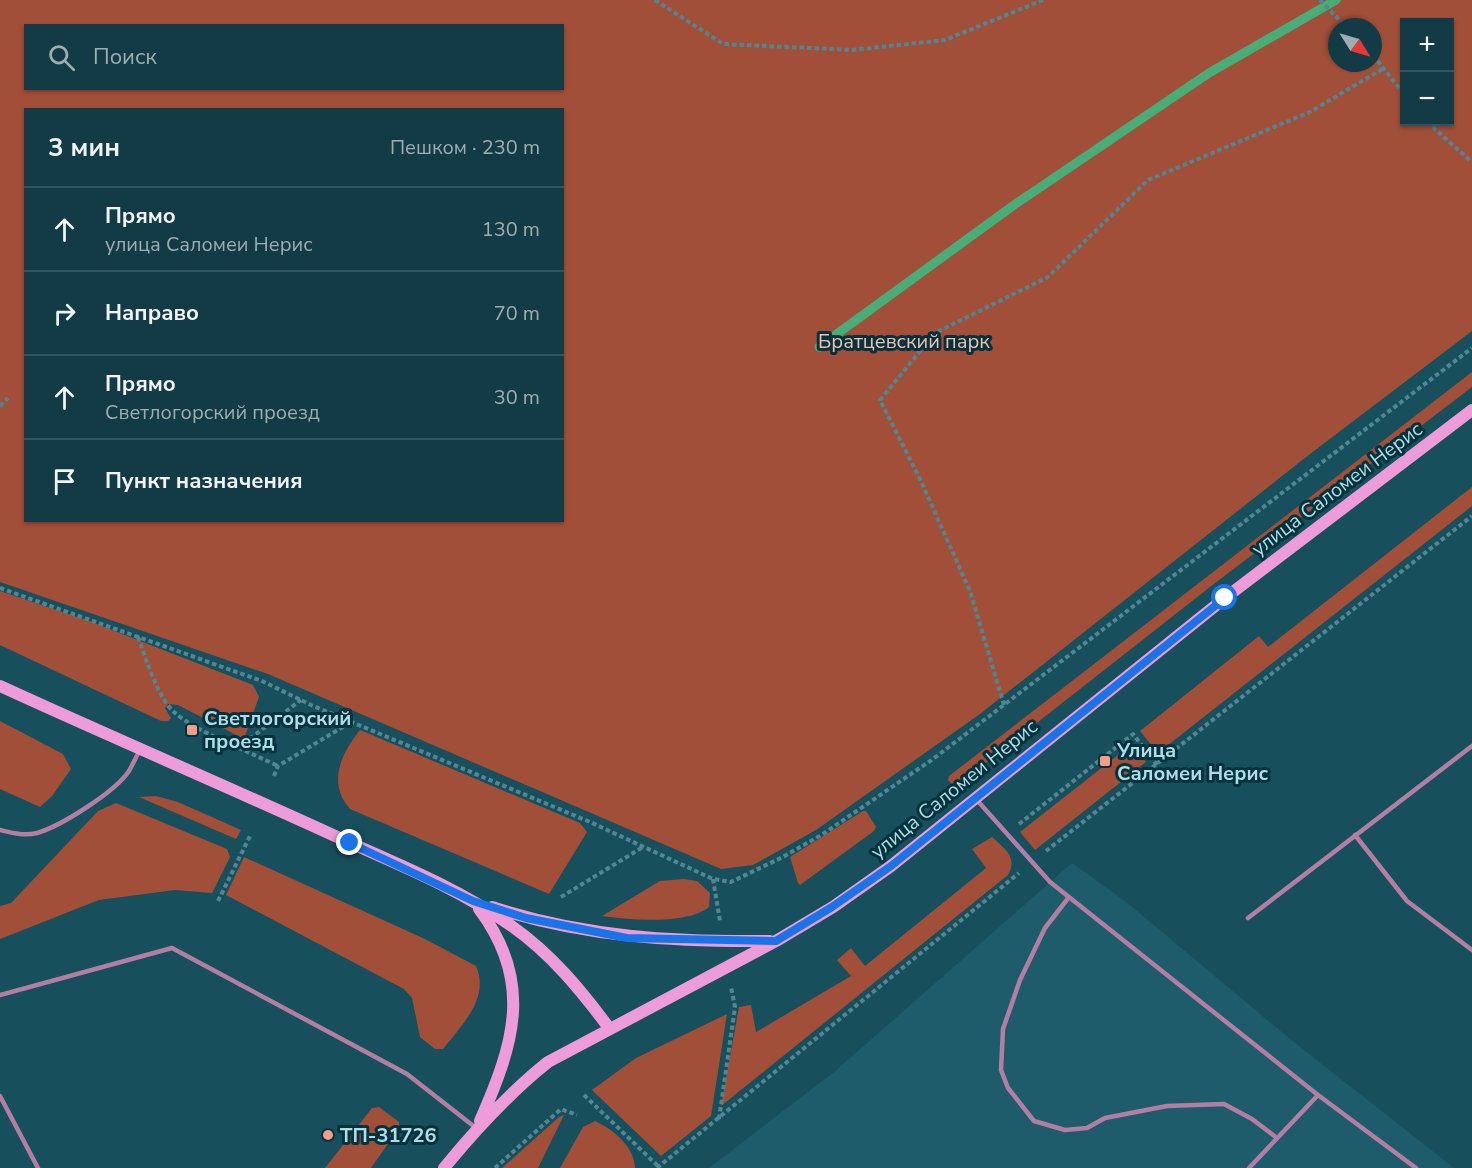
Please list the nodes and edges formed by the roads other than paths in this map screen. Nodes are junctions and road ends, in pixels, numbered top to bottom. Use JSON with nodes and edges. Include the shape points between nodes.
{"nodes":[{"id":1,"x":1472,"y":410,"type":"edge"},
{"id":2,"x":0,"y":686,"type":"edge"},
{"id":3,"x":1472,"y":746,"type":"edge"},
{"id":4,"x":140,"y":750,"type":"junction"},
{"id":5,"x":975,"y":799,"type":"junction"},
{"id":6,"x":0,"y":830,"type":"edge"},
{"id":7,"x":1355,"y":835,"type":"junction"},
{"id":8,"x":1069,"y":897,"type":"junction"},
{"id":9,"x":473,"y":901,"type":"junction"},
{"id":10,"x":1248,"y":918,"type":"dead end"},
{"id":11,"x":776,"y":941,"type":"junction"},
{"id":12,"x":1472,"y":950,"type":"edge"},
{"id":13,"x":0,"y":995,"type":"edge"},
{"id":14,"x":609,"y":1028,"type":"junction"},
{"id":15,"x":1318,"y":1095,"type":"junction"},
{"id":16,"x":0,"y":1096,"type":"edge"},
{"id":17,"x":476,"y":1128,"type":"junction"},
{"id":18,"x":1277,"y":1138,"type":"junction"},
{"id":19,"x":38,"y":1168,"type":"edge"},
{"id":20,"x":444,"y":1168,"type":"edge"},
{"id":21,"x":1249,"y":1168,"type":"edge"},
{"id":22,"x":1416,"y":1168,"type":"edge"}],
"edges":[{"from":1,"to":5,"type":"main road","name":"улица Саломеи Нерис","via":[[1225,598]]},
{"from":2,"to":4,"type":"main road"},
{"from":3,"to":7,"type":"lane"},
{"from":4,"to":6,"type":"lane","via":[[128,772],[110,790],[63,820],[21,835]]},
{"from":4,"to":9,"type":"main road"},
{"from":5,"to":8,"type":"lane","via":[[1050,882]]},
{"from":5,"to":11,"type":"main road","name":"улица Саломеи Нерис","via":[[891,866]]},
{"from":7,"to":10,"type":"lane"},
{"from":7,"to":12,"type":"lane","via":[[1407,900]]},
{"from":8,"to":15,"type":"lane"},
{"from":8,"to":18,"type":"lane","via":[[1045,928],[1020,980],[1003,1029],[1001,1070],[1008,1088],[1034,1121],[1065,1131],[1167,1106],[1224,1104]]},
{"from":9,"to":11,"type":"main road","via":[[526,918],[627,938]]},
{"from":9,"to":14,"type":"main road","via":[[549,956],[584,993]]},
{"from":9,"to":17,"type":"main road","via":[[503,946],[511,972],[513,1000],[510,1040]]},
{"from":11,"to":14,"type":"main road","name":"улица Саломеи Нерис"},
{"from":13,"to":17,"type":"lane","via":[[172,948],[407,1074]]},
{"from":14,"to":17,"type":"main road","name":"улица Саломеи Нерис","via":[[548,1062]]},
{"from":15,"to":18,"type":"lane"},
{"from":15,"to":22,"type":"lane"},
{"from":16,"to":19,"type":"lane"},
{"from":17,"to":20,"type":"main road","name":"улица Саломеи Нерис"},
{"from":18,"to":21,"type":"lane"}]}
